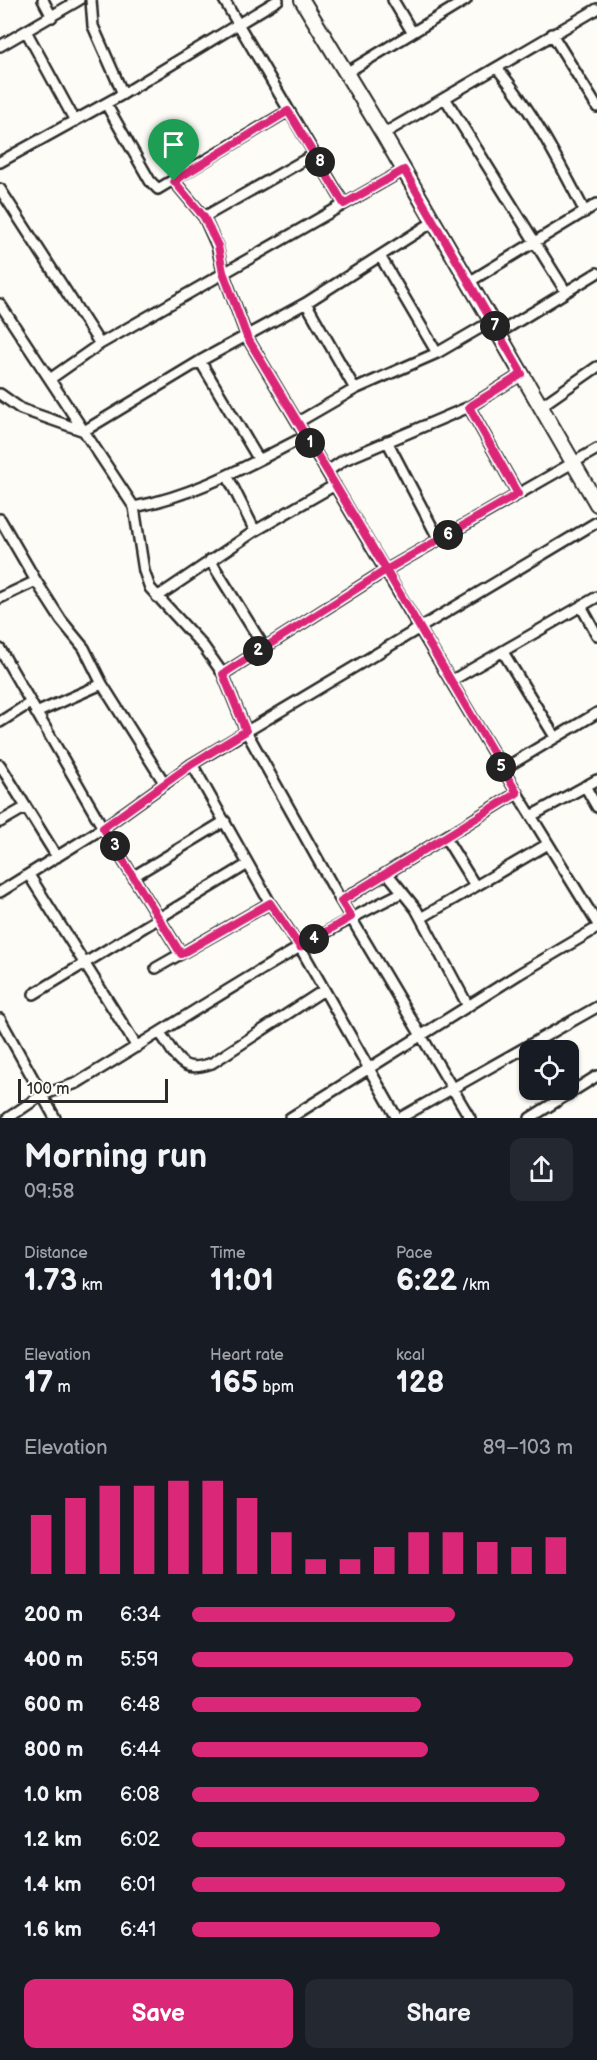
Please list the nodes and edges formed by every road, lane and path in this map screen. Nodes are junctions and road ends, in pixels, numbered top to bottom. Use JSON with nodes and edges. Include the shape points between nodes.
{"nodes":[{"id":1,"x":43,"y":0,"type":"edge"},
{"id":2,"x":79,"y":0,"type":"edge"},
{"id":3,"x":91,"y":0,"type":"edge"},
{"id":4,"x":224,"y":0,"type":"edge"},
{"id":5,"x":278,"y":0,"type":"edge"},
{"id":6,"x":302,"y":0,"type":"edge"},
{"id":7,"x":393,"y":0,"type":"edge"},
{"id":8,"x":463,"y":1,"type":"edge"},
{"id":9,"x":597,"y":9,"type":"edge"},
{"id":10,"x":52,"y":17,"type":"junction"},
{"id":11,"x":237,"y":25,"type":"junction"},
{"id":12,"x":26,"y":32,"type":"junction"},
{"id":13,"x":412,"y":32,"type":"junction"},
{"id":14,"x":552,"y":34,"type":"junction"},
{"id":15,"x":0,"y":46,"type":"edge"},
{"id":16,"x":497,"y":68,"type":"junction"},
{"id":17,"x":346,"y":73,"type":"junction"},
{"id":18,"x":123,"y":94,"type":"junction"},
{"id":19,"x":445,"y":98,"type":"junction"},
{"id":20,"x":106,"y":104,"type":"junction"},
{"id":21,"x":597,"y":107,"type":"edge"},
{"id":22,"x":288,"y":111,"type":"junction"},
{"id":23,"x":75,"y":121,"type":"junction"},
{"id":24,"x":383,"y":134,"type":"junction"},
{"id":25,"x":315,"y":154,"type":"junction"},
{"id":26,"x":0,"y":162,"type":"edge"},
{"id":27,"x":404,"y":170,"type":"junction"},
{"id":28,"x":174,"y":181,"type":"junction"},
{"id":29,"x":0,"y":189,"type":"edge"},
{"id":30,"x":344,"y":204,"type":"junction"},
{"id":31,"x":597,"y":204,"type":"edge"},
{"id":32,"x":585,"y":212,"type":"junction"},
{"id":33,"x":204,"y":217,"type":"junction"},
{"id":34,"x":433,"y":222,"type":"junction"},
{"id":35,"x":536,"y":243,"type":"junction"},
{"id":36,"x":380,"y":256,"type":"junction"},
{"id":37,"x":223,"y":272,"type":"junction"},
{"id":38,"x":597,"y":273,"type":"edge"},
{"id":39,"x":470,"y":282,"type":"junction"},
{"id":40,"x":566,"y":292,"type":"junction"},
{"id":41,"x":306,"y":303,"type":"junction"},
{"id":42,"x":0,"y":304,"type":"edge"},
{"id":43,"x":496,"y":327,"type":"junction"},
{"id":44,"x":247,"y":337,"type":"junction"},
{"id":45,"x":100,"y":344,"type":"junction"},
{"id":46,"x":437,"y":353,"type":"junction"},
{"id":47,"x":200,"y":360,"type":"junction"},
{"id":48,"x":597,"y":367,"type":"edge"},
{"id":49,"x":522,"y":374,"type":"junction"},
{"id":50,"x":50,"y":380,"type":"junction"},
{"id":51,"x":355,"y":389,"type":"junction"},
{"id":52,"x":0,"y":394,"type":"edge"},
{"id":53,"x":541,"y":406,"type":"junction"},
{"id":54,"x":469,"y":407,"type":"junction"},
{"id":55,"x":298,"y":422,"type":"junction"},
{"id":56,"x":84,"y":431,"type":"junction"},
{"id":57,"x":306,"y":436,"type":"junction"},
{"id":58,"x":387,"y":441,"type":"junction"},
{"id":59,"x":597,"y":450,"type":"edge"},
{"id":60,"x":259,"y":460,"type":"junction"},
{"id":61,"x":574,"y":464,"type":"junction"},
{"id":62,"x":328,"y":471,"type":"junction"},
{"id":63,"x":228,"y":477,"type":"junction"},
{"id":64,"x":335,"y":485,"type":"junction"},
{"id":65,"x":518,"y":494,"type":"junction"},
{"id":66,"x":597,"y":504,"type":"edge"},
{"id":67,"x":134,"y":507,"type":"junction"},
{"id":68,"x":0,"y":519,"type":"edge"},
{"id":69,"x":597,"y":522,"type":"edge"},
{"id":70,"x":255,"y":531,"type":"junction"},
{"id":71,"x":3,"y":532,"type":"edge"},
{"id":72,"x":439,"y":540,"type":"junction"},
{"id":73,"x":210,"y":560,"type":"junction"},
{"id":74,"x":386,"y":570,"type":"junction"},
{"id":75,"x":36,"y":581,"type":"junction"},
{"id":76,"x":157,"y":597,"type":"junction"},
{"id":77,"x":597,"y":597,"type":"edge"},
{"id":78,"x":0,"y":598,"type":"edge"},
{"id":79,"x":581,"y":606,"type":"junction"},
{"id":80,"x":420,"y":627,"type":"junction"},
{"id":81,"x":597,"y":635,"type":"edge"},
{"id":82,"x":264,"y":647,"type":"junction"},
{"id":83,"x":0,"y":649,"type":"edge"},
{"id":84,"x":503,"y":652,"type":"junction"},
{"id":85,"x":223,"y":674,"type":"junction"},
{"id":86,"x":451,"y":681,"type":"junction"},
{"id":87,"x":102,"y":684,"type":"junction"},
{"id":88,"x":30,"y":703,"type":"junction"},
{"id":89,"x":36,"y":713,"type":"junction"},
{"id":90,"x":597,"y":713,"type":"edge"},
{"id":91,"x":0,"y":722,"type":"edge"},
{"id":92,"x":246,"y":731,"type":"junction"},
{"id":93,"x":555,"y":736,"type":"junction"},
{"id":94,"x":192,"y":764,"type":"junction"},
{"id":95,"x":0,"y":765,"type":"edge"},
{"id":96,"x":503,"y":769,"type":"junction"},
{"id":97,"x":597,"y":780,"type":"edge"},
{"id":98,"x":165,"y":784,"type":"junction"},
{"id":99,"x":585,"y":786,"type":"junction"},
{"id":100,"x":517,"y":793,"type":"junction"},
{"id":101,"x":26,"y":807,"type":"junction"},
{"id":102,"x":597,"y":807,"type":"edge"},
{"id":103,"x":531,"y":816,"type":"junction"},
{"id":104,"x":225,"y":821,"type":"junction"},
{"id":105,"x":0,"y":822,"type":"edge"},
{"id":106,"x":103,"y":828,"type":"junction"},
{"id":107,"x":445,"y":837,"type":"junction"},
{"id":108,"x":548,"y":844,"type":"junction"},
{"id":109,"x":57,"y":857,"type":"junction"},
{"id":110,"x":248,"y":864,"type":"junction"},
{"id":111,"x":387,"y":873,"type":"junction"},
{"id":112,"x":29,"y":875,"type":"junction"},
{"id":113,"x":134,"y":876,"type":"junction"},
{"id":114,"x":474,"y":884,"type":"junction"},
{"id":115,"x":0,"y":892,"type":"edge"},
{"id":116,"x":403,"y":892,"type":"junction"},
{"id":117,"x":341,"y":901,"type":"junction"},
{"id":118,"x":270,"y":903,"type":"junction"},
{"id":119,"x":351,"y":917,"type":"junction"},
{"id":120,"x":158,"y":918,"type":"junction"},
{"id":121,"x":421,"y":918,"type":"junction"},
{"id":122,"x":597,"y":923,"type":"edge"},
{"id":123,"x":597,"y":928,"type":"edge"},
{"id":124,"x":300,"y":947,"type":"junction"},
{"id":125,"x":181,"y":954,"type":"junction"},
{"id":126,"x":85,"y":964,"type":"junction"},
{"id":127,"x":156,"y":968,"type":"dead end"},
{"id":128,"x":324,"y":990,"type":"junction"},
{"id":129,"x":34,"y":994,"type":"dead end"},
{"id":130,"x":468,"y":1006,"type":"junction"},
{"id":131,"x":597,"y":1006,"type":"edge"},
{"id":132,"x":0,"y":1019,"type":"edge"},
{"id":133,"x":160,"y":1033,"type":"junction"},
{"id":134,"x":421,"y":1034,"type":"junction"},
{"id":135,"x":137,"y":1047,"type":"junction"},
{"id":136,"x":369,"y":1068,"type":"junction"},
{"id":137,"x":597,"y":1076,"type":"edge"},
{"id":138,"x":453,"y":1088,"type":"junction"},
{"id":139,"x":42,"y":1095,"type":"junction"},
{"id":140,"x":542,"y":1115,"type":"edge"},
{"id":141,"x":8,"y":1118,"type":"edge"},
{"id":142,"x":55,"y":1118,"type":"edge"},
{"id":143,"x":290,"y":1118,"type":"edge"},
{"id":144,"x":398,"y":1118,"type":"edge"},
{"id":145,"x":470,"y":1118,"type":"edge"},
{"id":146,"x":530,"y":1118,"type":"edge"}],
"edges":[{"from":1,"to":10,"type":"street"},
{"from":2,"to":10,"type":"street"},
{"from":3,"to":18,"type":"street","via":[[93,26]]},
{"from":4,"to":11,"type":"street"},
{"from":5,"to":11,"type":"street"},
{"from":6,"to":17,"type":"main road"},
{"from":7,"to":13,"type":"street"},
{"from":8,"to":13,"type":"street"},
{"from":9,"to":14,"type":"street"},
{"from":10,"to":12,"type":"street"},
{"from":11,"to":18,"type":"street"},
{"from":11,"to":22,"type":"street"},
{"from":12,"to":15,"type":"street"},
{"from":12,"to":23,"type":"street"},
{"from":13,"to":17,"type":"street"},
{"from":14,"to":16,"type":"street"},
{"from":14,"to":21,"type":"street"},
{"from":16,"to":19,"type":"street"},
{"from":16,"to":32,"type":"street","via":[[537,126]]},
{"from":17,"to":24,"type":"main road"},
{"from":18,"to":20,"type":"street"},
{"from":19,"to":24,"type":"street"},
{"from":19,"to":35,"type":"street"},
{"from":20,"to":23,"type":"street"},
{"from":20,"to":28,"type":"street","via":[[154,187],[162,188]]},
{"from":22,"to":25,"type":"street"},
{"from":22,"to":28,"type":"street"},
{"from":23,"to":26,"type":"street"},
{"from":24,"to":27,"type":"main road"},
{"from":25,"to":30,"type":"street"},
{"from":25,"to":33,"type":"street"},
{"from":27,"to":30,"type":"street"},
{"from":27,"to":34,"type":"main road"},
{"from":28,"to":33,"type":"street"},
{"from":29,"to":45,"type":"street"},
{"from":30,"to":37,"type":"street"},
{"from":31,"to":32,"type":"street"},
{"from":32,"to":35,"type":"street"},
{"from":33,"to":37,"type":"street","via":[[218,246]]},
{"from":34,"to":36,"type":"street"},
{"from":34,"to":39,"type":"main road"},
{"from":35,"to":39,"type":"street"},
{"from":35,"to":40,"type":"street"},
{"from":36,"to":41,"type":"street"},
{"from":36,"to":46,"type":"street"},
{"from":37,"to":44,"type":"street"},
{"from":37,"to":45,"type":"street"},
{"from":38,"to":40,"type":"street"},
{"from":39,"to":43,"type":"main road"},
{"from":40,"to":43,"type":"street"},
{"from":41,"to":44,"type":"street"},
{"from":41,"to":51,"type":"street"},
{"from":42,"to":50,"type":"street"},
{"from":43,"to":46,"type":"street"},
{"from":43,"to":49,"type":"main road"},
{"from":44,"to":47,"type":"street"},
{"from":44,"to":55,"type":"street"},
{"from":45,"to":50,"type":"street"},
{"from":46,"to":51,"type":"street"},
{"from":47,"to":56,"type":"street"},
{"from":47,"to":60,"type":"street"},
{"from":48,"to":53,"type":"street"},
{"from":49,"to":53,"type":"main road"},
{"from":49,"to":54,"type":"street"},
{"from":50,"to":56,"type":"street"},
{"from":51,"to":55,"type":"street"},
{"from":52,"to":56,"type":"street","via":[[21,409]]},
{"from":53,"to":61,"type":"main road"},
{"from":54,"to":58,"type":"street"},
{"from":54,"to":65,"type":"street"},
{"from":55,"to":57,"type":"street"},
{"from":56,"to":67,"type":"street"},
{"from":57,"to":60,"type":"street"},
{"from":57,"to":62,"type":"street"},
{"from":58,"to":62,"type":"street"},
{"from":58,"to":72,"type":"street"},
{"from":59,"to":61,"type":"street"},
{"from":60,"to":63,"type":"street"},
{"from":61,"to":65,"type":"street"},
{"from":61,"to":66,"type":"main road"},
{"from":62,"to":64,"type":"street"},
{"from":63,"to":67,"type":"street"},
{"from":63,"to":70,"type":"street"},
{"from":64,"to":70,"type":"street"},
{"from":64,"to":74,"type":"street"},
{"from":65,"to":72,"type":"street"},
{"from":67,"to":76,"type":"street","via":[[144,571]]},
{"from":68,"to":71,"type":"street"},
{"from":69,"to":80,"type":"street"},
{"from":70,"to":73,"type":"street"},
{"from":71,"to":75,"type":"street"},
{"from":72,"to":74,"type":"street"},
{"from":73,"to":76,"type":"street"},
{"from":73,"to":82,"type":"street"},
{"from":74,"to":80,"type":"street"},
{"from":74,"to":82,"type":"street"},
{"from":75,"to":78,"type":"street"},
{"from":75,"to":87,"type":"street","via":[[84,648]]},
{"from":76,"to":85,"type":"street","via":[[204,647]]},
{"from":77,"to":79,"type":"street"},
{"from":79,"to":81,"type":"street"},
{"from":79,"to":84,"type":"street"},
{"from":80,"to":86,"type":"street"},
{"from":80,"to":92,"type":"street"},
{"from":82,"to":85,"type":"street"},
{"from":83,"to":88,"type":"street"},
{"from":84,"to":86,"type":"street"},
{"from":84,"to":93,"type":"street"},
{"from":85,"to":92,"type":"street"},
{"from":86,"to":96,"type":"street"},
{"from":87,"to":89,"type":"street"},
{"from":87,"to":98,"type":"street"},
{"from":88,"to":89,"type":"street"},
{"from":88,"to":91,"type":"street"},
{"from":89,"to":106,"type":"street"},
{"from":90,"to":93,"type":"street"},
{"from":92,"to":94,"type":"street"},
{"from":92,"to":117,"type":"street"},
{"from":93,"to":96,"type":"street"},
{"from":94,"to":98,"type":"street"},
{"from":94,"to":104,"type":"street"},
{"from":95,"to":101,"type":"street"},
{"from":96,"to":100,"type":"street"},
{"from":97,"to":99,"type":"street"},
{"from":98,"to":106,"type":"street"},
{"from":99,"to":102,"type":"street"},
{"from":99,"to":103,"type":"street"},
{"from":100,"to":103,"type":"street"},
{"from":100,"to":107,"type":"street"},
{"from":101,"to":105,"type":"street"},
{"from":101,"to":109,"type":"street"},
{"from":103,"to":108,"type":"street"},
{"from":104,"to":110,"type":"street"},
{"from":104,"to":113,"type":"street"},
{"from":106,"to":109,"type":"street"},
{"from":106,"to":113,"type":"street"},
{"from":107,"to":111,"type":"street"},
{"from":107,"to":114,"type":"street"},
{"from":108,"to":114,"type":"street"},
{"from":108,"to":122,"type":"street"},
{"from":109,"to":112,"type":"street"},
{"from":110,"to":118,"type":"street"},
{"from":110,"to":120,"type":"street"},
{"from":111,"to":116,"type":"street"},
{"from":111,"to":117,"type":"street"},
{"from":112,"to":115,"type":"street"},
{"from":112,"to":126,"type":"street"},
{"from":113,"to":120,"type":"street"},
{"from":114,"to":121,"type":"street"},
{"from":116,"to":119,"type":"street"},
{"from":116,"to":121,"type":"street"},
{"from":117,"to":119,"type":"street"},
{"from":118,"to":124,"type":"street"},
{"from":118,"to":125,"type":"street"},
{"from":119,"to":124,"type":"street"},
{"from":119,"to":134,"type":"street"},
{"from":120,"to":125,"type":"street"},
{"from":120,"to":126,"type":"street"},
{"from":121,"to":130,"type":"street"},
{"from":123,"to":130,"type":"street"},
{"from":124,"to":128,"type":"street"},
{"from":124,"to":133,"type":"street"},
{"from":125,"to":127,"type":"street"},
{"from":126,"to":129,"type":"street"},
{"from":126,"to":135,"type":"street"},
{"from":128,"to":133,"type":"street","via":[[212,1063],[197,1068],[183,1064]]},
{"from":128,"to":136,"type":"street"},
{"from":130,"to":134,"type":"street"},
{"from":131,"to":138,"type":"street"},
{"from":132,"to":139,"type":"street"},
{"from":133,"to":135,"type":"street"},
{"from":134,"to":136,"type":"street"},
{"from":134,"to":138,"type":"street"},
{"from":135,"to":139,"type":"street","via":[[77,1083]]},
{"from":136,"to":143,"type":"street"},
{"from":136,"to":144,"type":"street"},
{"from":137,"to":140,"type":"street"},
{"from":138,"to":144,"type":"street"},
{"from":138,"to":145,"type":"street"},
{"from":139,"to":141,"type":"street"},
{"from":139,"to":142,"type":"street"},
{"from":140,"to":146,"type":"street"}]}
